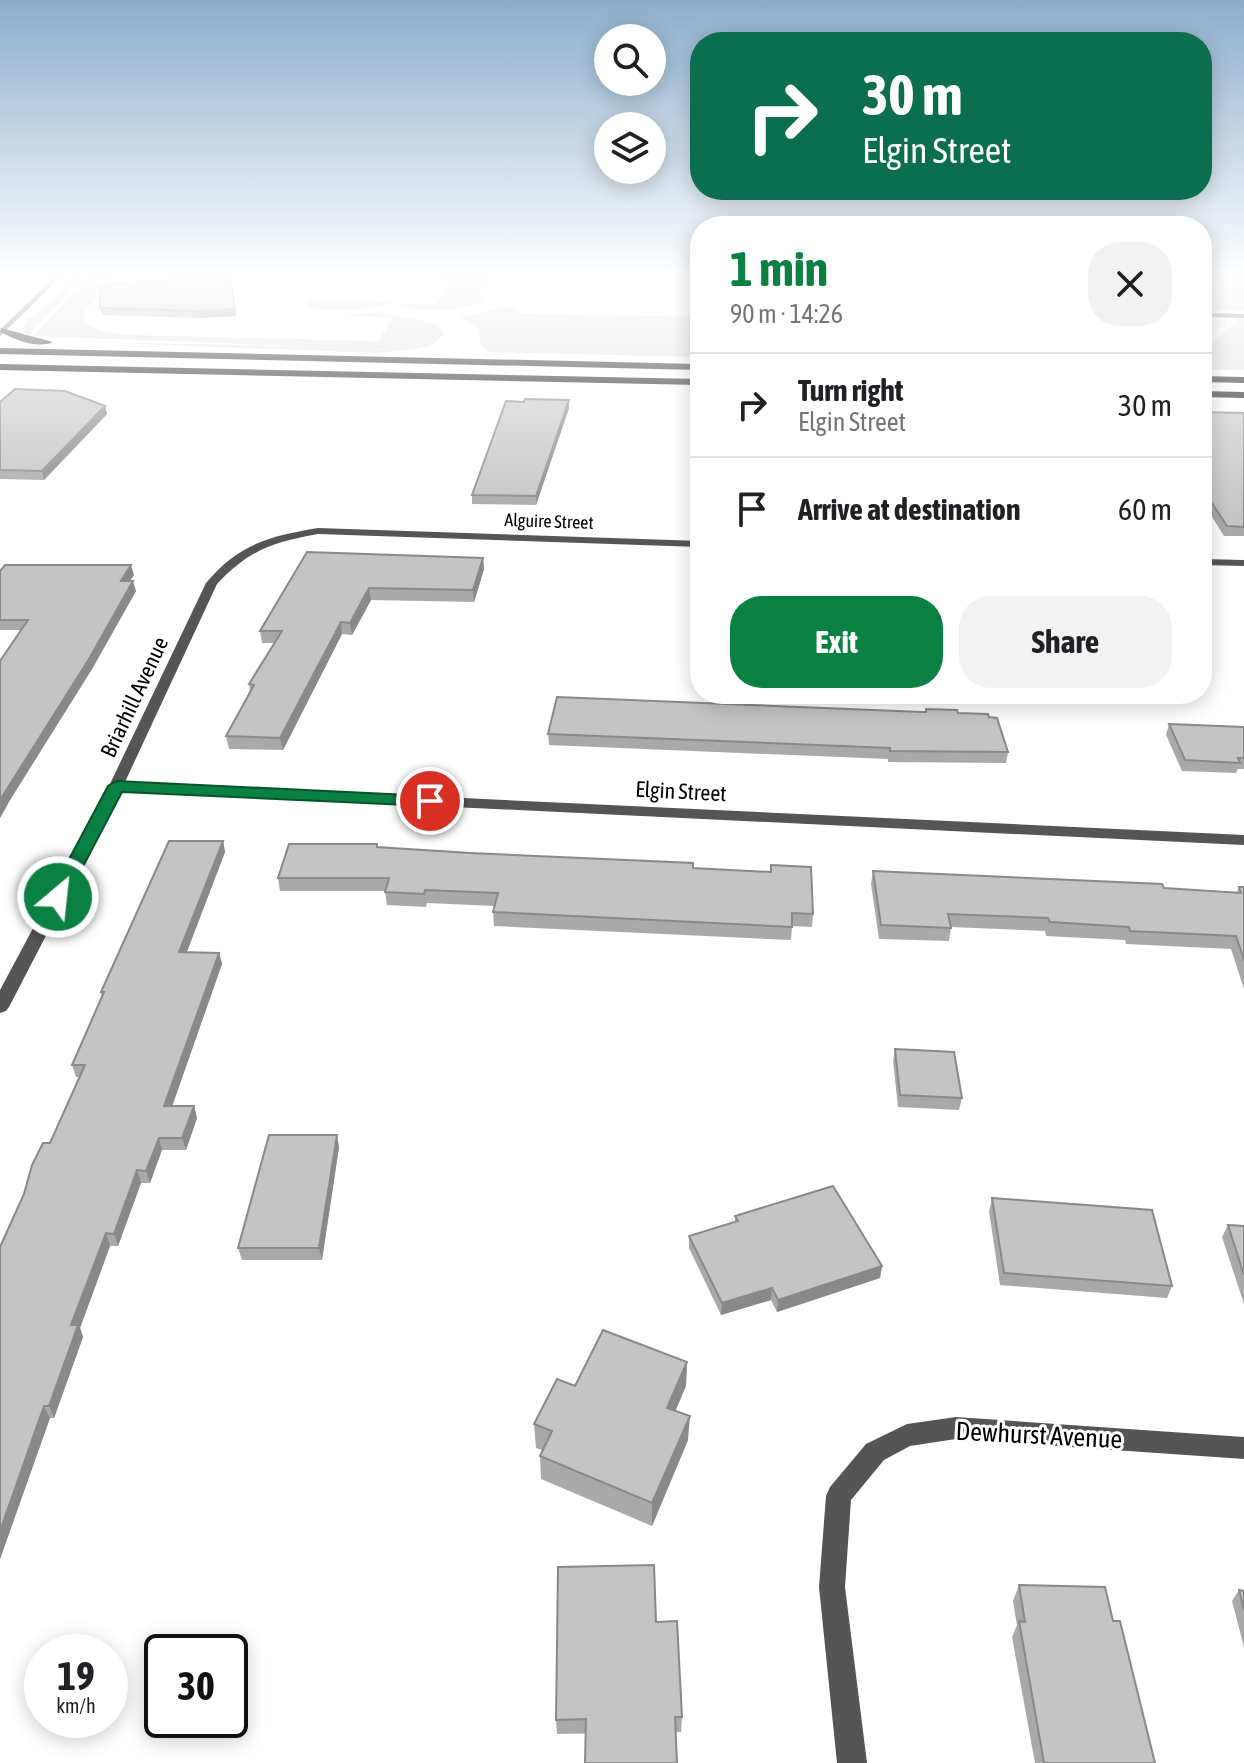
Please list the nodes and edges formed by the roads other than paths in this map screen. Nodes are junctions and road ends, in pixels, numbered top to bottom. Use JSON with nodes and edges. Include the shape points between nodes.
{"nodes":[{"id":1,"x":207,"y":355,"type":"edge"},
{"id":2,"x":282,"y":355,"type":"edge"},
{"id":3,"x":291,"y":357,"type":"junction"},
{"id":4,"x":0,"y":367,"type":"edge"},
{"id":5,"x":690,"y":367,"type":"edge"},
{"id":6,"x":1212,"y":379,"type":"edge"},
{"id":7,"x":1244,"y":380,"type":"edge"},
{"id":8,"x":690,"y":382,"type":"edge"},
{"id":9,"x":1212,"y":394,"type":"edge"},
{"id":10,"x":1244,"y":395,"type":"edge"},
{"id":11,"x":396,"y":534,"type":"joint"},
{"id":12,"x":690,"y":544,"type":"edge"},
{"id":13,"x":1212,"y":562,"type":"edge"},
{"id":14,"x":1244,"y":563,"type":"edge"},
{"id":15,"x":116,"y":786,"type":"junction"},
{"id":16,"x":1244,"y":840,"type":"edge"},
{"id":17,"x":0,"y":1007,"type":"edge"},
{"id":18,"x":1244,"y":1448,"type":"edge"},
{"id":19,"x":852,"y":1763,"type":"edge"}],
"edges":[{"from":1,"to":3,"type":"main road"},
{"from":2,"to":3,"type":"main road"},
{"from":3,"to":5,"type":"main road"},
{"from":4,"to":8,"type":"main road"},
{"from":6,"to":7,"type":"main road"},
{"from":9,"to":10,"type":"main road"},
{"from":11,"to":12,"type":"street","name":"Alguire Street"},
{"from":11,"to":15,"type":"street","name":"Briarhill Avenue","via":[[318,531],[267,540],[234,557],[212,583]]},
{"from":13,"to":14,"type":"street"},
{"from":15,"to":16,"type":"street","name":"Elgin Street"},
{"from":15,"to":17,"type":"street","name":"Briarhill Avenue"},
{"from":18,"to":19,"type":"street","name":"Dewhurst Avenue","via":[[956,1428],[907,1435],[875,1452],[839,1496],[833,1572]]}]}
